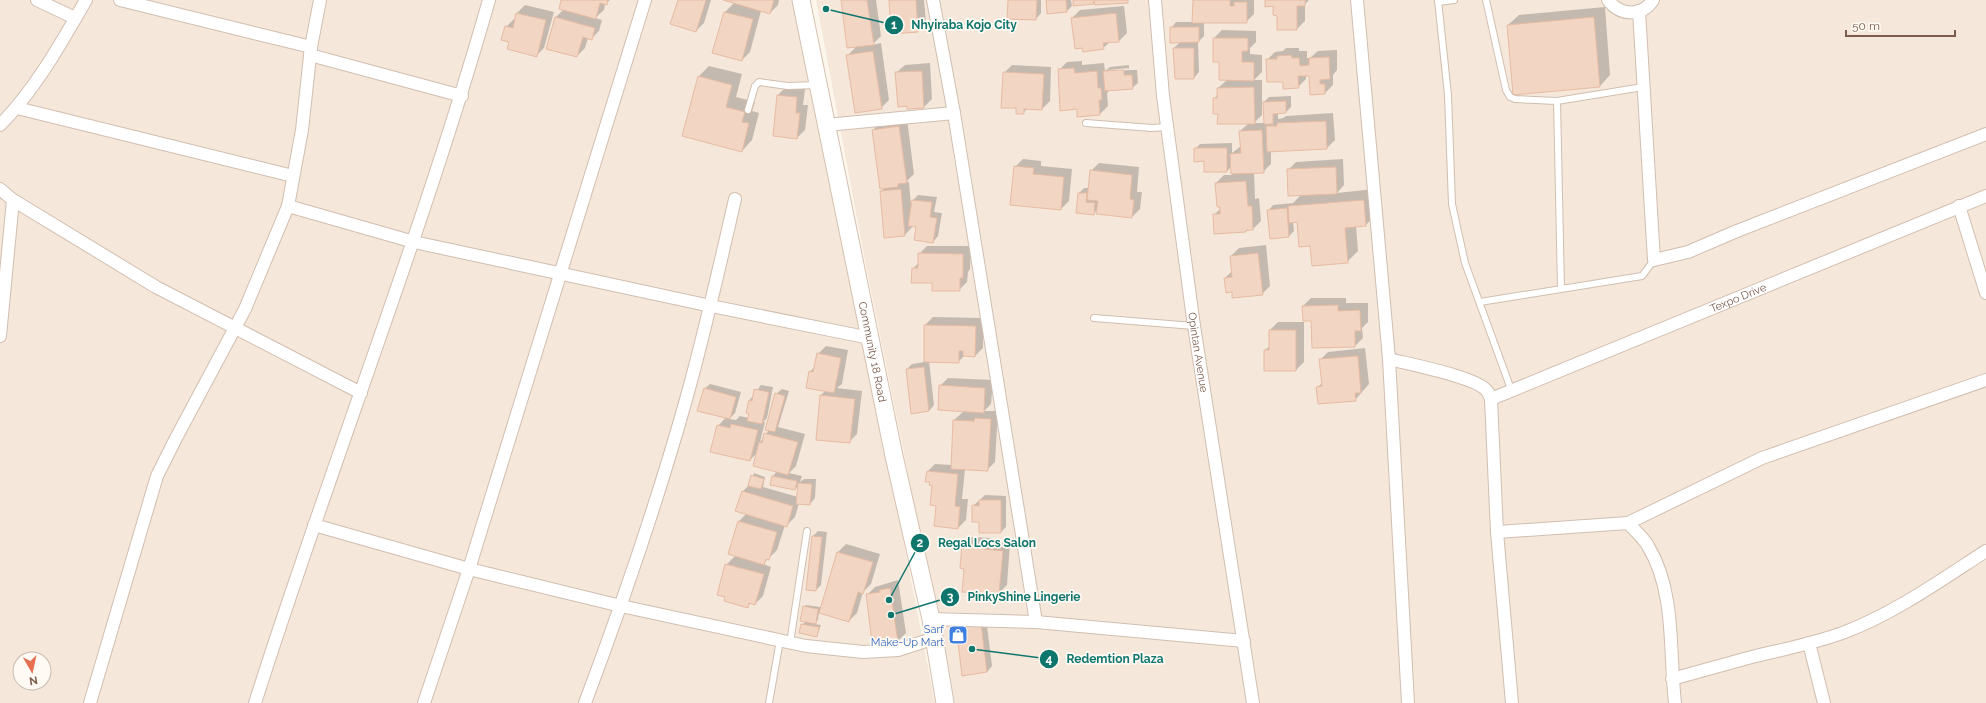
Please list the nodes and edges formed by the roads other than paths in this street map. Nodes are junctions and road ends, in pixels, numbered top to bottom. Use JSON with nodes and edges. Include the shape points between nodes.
{"nodes":[{"id":1,"x":38,"y":0,"type":"edge"},
{"id":2,"x":86,"y":0,"type":"edge"},
{"id":3,"x":120,"y":0,"type":"edge"},
{"id":4,"x":320,"y":0,"type":"edge"},
{"id":5,"x":489,"y":0,"type":"edge"},
{"id":6,"x":645,"y":0,"type":"edge"},
{"id":7,"x":801,"y":0,"type":"edge"},
{"id":8,"x":933,"y":0,"type":"edge"},
{"id":9,"x":1155,"y":0,"type":"edge"},
{"id":10,"x":1357,"y":0,"type":"edge"},
{"id":11,"x":1454,"y":0,"type":"edge"},
{"id":12,"x":1486,"y":0,"type":"edge"},
{"id":13,"x":1608,"y":0,"type":"edge"},
{"id":14,"x":1653,"y":0,"type":"edge"},
{"id":15,"x":1438,"y":1,"type":"edge"},
{"id":16,"x":1639,"y":11,"type":"junction"},
{"id":17,"x":75,"y":18,"type":"junction"},
{"id":18,"x":310,"y":51,"type":"junction"},
{"id":19,"x":817,"y":85,"type":"junction"},
{"id":20,"x":1643,"y":87,"type":"junction"},
{"id":21,"x":462,"y":96,"type":"junction"},
{"id":22,"x":1557,"y":101,"type":"junction"},
{"id":23,"x":17,"y":108,"type":"junction"},
{"id":24,"x":748,"y":110,"type":"dead end"},
{"id":25,"x":954,"y":113,"type":"junction"},
{"id":26,"x":1086,"y":123,"type":"dead end"},
{"id":27,"x":0,"y":125,"type":"edge"},
{"id":28,"x":826,"y":125,"type":"junction"},
{"id":29,"x":1167,"y":127,"type":"junction"},
{"id":30,"x":1986,"y":134,"type":"edge"},
{"id":31,"x":293,"y":176,"type":"junction"},
{"id":32,"x":0,"y":189,"type":"edge"},
{"id":33,"x":1986,"y":196,"type":"edge"},
{"id":34,"x":13,"y":200,"type":"junction"},
{"id":35,"x":735,"y":200,"type":"dead end"},
{"id":36,"x":288,"y":206,"type":"junction"},
{"id":37,"x":1959,"y":206,"type":"junction"},
{"id":38,"x":414,"y":242,"type":"junction"},
{"id":39,"x":1654,"y":260,"type":"junction"},
{"id":40,"x":560,"y":274,"type":"junction"},
{"id":41,"x":1561,"y":289,"type":"junction"},
{"id":42,"x":1986,"y":293,"type":"edge"},
{"id":43,"x":1480,"y":302,"type":"junction"},
{"id":44,"x":711,"y":306,"type":"junction"},
{"id":45,"x":1094,"y":318,"type":"dead end"},
{"id":46,"x":1194,"y":326,"type":"junction"},
{"id":47,"x":236,"y":327,"type":"junction"},
{"id":48,"x":0,"y":336,"type":"edge"},
{"id":49,"x":870,"y":338,"type":"junction"},
{"id":50,"x":1389,"y":359,"type":"junction"},
{"id":51,"x":1986,"y":380,"type":"edge"},
{"id":52,"x":1512,"y":392,"type":"junction"},
{"id":53,"x":361,"y":393,"type":"junction"},
{"id":54,"x":1491,"y":399,"type":"junction"},
{"id":55,"x":1628,"y":523,"type":"junction"},
{"id":56,"x":314,"y":525,"type":"junction"},
{"id":57,"x":808,"y":531,"type":"dead end"},
{"id":58,"x":1497,"y":532,"type":"junction"},
{"id":59,"x":1986,"y":551,"type":"edge"},
{"id":60,"x":469,"y":569,"type":"junction"},
{"id":61,"x":621,"y":606,"type":"junction"},
{"id":62,"x":931,"y":619,"type":"junction"},
{"id":63,"x":1036,"y":622,"type":"junction"},
{"id":64,"x":935,"y":638,"type":"junction"},
{"id":65,"x":1244,"y":641,"type":"junction"},
{"id":66,"x":785,"y":642,"type":"junction"},
{"id":67,"x":1809,"y":643,"type":"junction"},
{"id":68,"x":1672,"y":679,"type":"junction"},
{"id":69,"x":90,"y":703,"type":"edge"},
{"id":70,"x":255,"y":703,"type":"edge"},
{"id":71,"x":424,"y":703,"type":"edge"},
{"id":72,"x":585,"y":703,"type":"edge"},
{"id":73,"x":769,"y":703,"type":"edge"},
{"id":74,"x":946,"y":703,"type":"edge"},
{"id":75,"x":1253,"y":703,"type":"edge"},
{"id":76,"x":1408,"y":703,"type":"edge"},
{"id":77,"x":1512,"y":703,"type":"edge"},
{"id":78,"x":1675,"y":703,"type":"edge"},
{"id":79,"x":1824,"y":703,"type":"edge"}],
"edges":[{"from":1,"to":17,"type":"street"},
{"from":2,"to":17,"type":"street"},
{"from":3,"to":18,"type":"street"},
{"from":4,"to":18,"type":"street"},
{"from":5,"to":21,"type":"street"},
{"from":6,"to":40,"type":"street"},
{"from":7,"to":19,"type":"main road","name":"Community 18 Road"},
{"from":8,"to":25,"type":"street"},
{"from":9,"to":29,"type":"street","name":"Opintan Avenue"},
{"from":10,"to":50,"type":"street"},
{"from":11,"to":15,"type":"lane"},
{"from":12,"to":22,"type":"lane","via":[[1506,90],[1510,97]]},
{"from":13,"to":16,"type":"street","via":[[1619,10],[1632,13]]},
{"from":14,"to":16,"type":"street"},
{"from":15,"to":43,"type":"lane","via":[[1448,95],[1452,204],[1465,264]]},
{"from":16,"to":20,"type":"street"},
{"from":17,"to":23,"type":"street"},
{"from":18,"to":21,"type":"street"},
{"from":18,"to":31,"type":"street","via":[[302,130]]},
{"from":19,"to":24,"type":"lane","via":[[788,86],[759,82],[755,86]]},
{"from":19,"to":28,"type":"main road","name":"Community 18 Road"},
{"from":20,"to":22,"type":"lane"},
{"from":20,"to":39,"type":"street"},
{"from":21,"to":38,"type":"street"},
{"from":22,"to":41,"type":"lane"},
{"from":23,"to":27,"type":"street"},
{"from":23,"to":31,"type":"street"},
{"from":25,"to":28,"type":"street"},
{"from":25,"to":63,"type":"street"},
{"from":26,"to":29,"type":"lane"},
{"from":28,"to":49,"type":"main road","name":"Community 18 Road"},
{"from":29,"to":46,"type":"street","name":"Opintan Avenue"},
{"from":30,"to":39,"type":"street","via":[[1688,252]]},
{"from":31,"to":36,"type":"street"},
{"from":32,"to":34,"type":"street"},
{"from":33,"to":37,"type":"street","name":"Texpo Drive"},
{"from":34,"to":47,"type":"street","via":[[156,287]]},
{"from":34,"to":48,"type":"street"},
{"from":35,"to":44,"type":"street"},
{"from":36,"to":38,"type":"street"},
{"from":36,"to":47,"type":"street"},
{"from":37,"to":42,"type":"street"},
{"from":37,"to":52,"type":"street","name":"Texpo Drive"},
{"from":38,"to":40,"type":"street"},
{"from":38,"to":53,"type":"street"},
{"from":39,"to":41,"type":"lane","via":[[1642,276]]},
{"from":40,"to":44,"type":"street"},
{"from":40,"to":60,"type":"street"},
{"from":41,"to":43,"type":"lane"},
{"from":43,"to":52,"type":"lane"},
{"from":44,"to":49,"type":"street"},
{"from":44,"to":61,"type":"street","via":[[687,397]]},
{"from":45,"to":46,"type":"lane"},
{"from":46,"to":65,"type":"street","name":"Opintan Avenue"},
{"from":47,"to":53,"type":"street"},
{"from":47,"to":69,"type":"street","via":[[157,476]]},
{"from":49,"to":62,"type":"main road","name":"Community 18 Road"},
{"from":50,"to":54,"type":"street","via":[[1480,385],[1488,391]]},
{"from":50,"to":76,"type":"street"},
{"from":51,"to":55,"type":"street","via":[[1762,458]]},
{"from":52,"to":54,"type":"street","name":"Texpo Drive"},
{"from":53,"to":56,"type":"street"},
{"from":54,"to":58,"type":"street"},
{"from":55,"to":58,"type":"street"},
{"from":55,"to":68,"type":"street","via":[[1649,547],[1668,602]]},
{"from":56,"to":60,"type":"street"},
{"from":56,"to":70,"type":"street"},
{"from":57,"to":66,"type":"lane"},
{"from":58,"to":77,"type":"street"},
{"from":59,"to":67,"type":"street","via":[[1878,617],[1845,632]]},
{"from":60,"to":61,"type":"street"},
{"from":60,"to":71,"type":"street"},
{"from":61,"to":66,"type":"street"},
{"from":61,"to":72,"type":"street"},
{"from":62,"to":63,"type":"street"},
{"from":62,"to":64,"type":"main road","name":"Community 18 Road"},
{"from":63,"to":65,"type":"street"},
{"from":64,"to":66,"type":"street","via":[[898,650],[863,652]]},
{"from":64,"to":74,"type":"main road","name":"Community 18 Road"},
{"from":65,"to":75,"type":"street","name":"Opintan Avenue"},
{"from":66,"to":73,"type":"lane"},
{"from":67,"to":68,"type":"street"},
{"from":67,"to":79,"type":"street"},
{"from":68,"to":78,"type":"street"}]}
